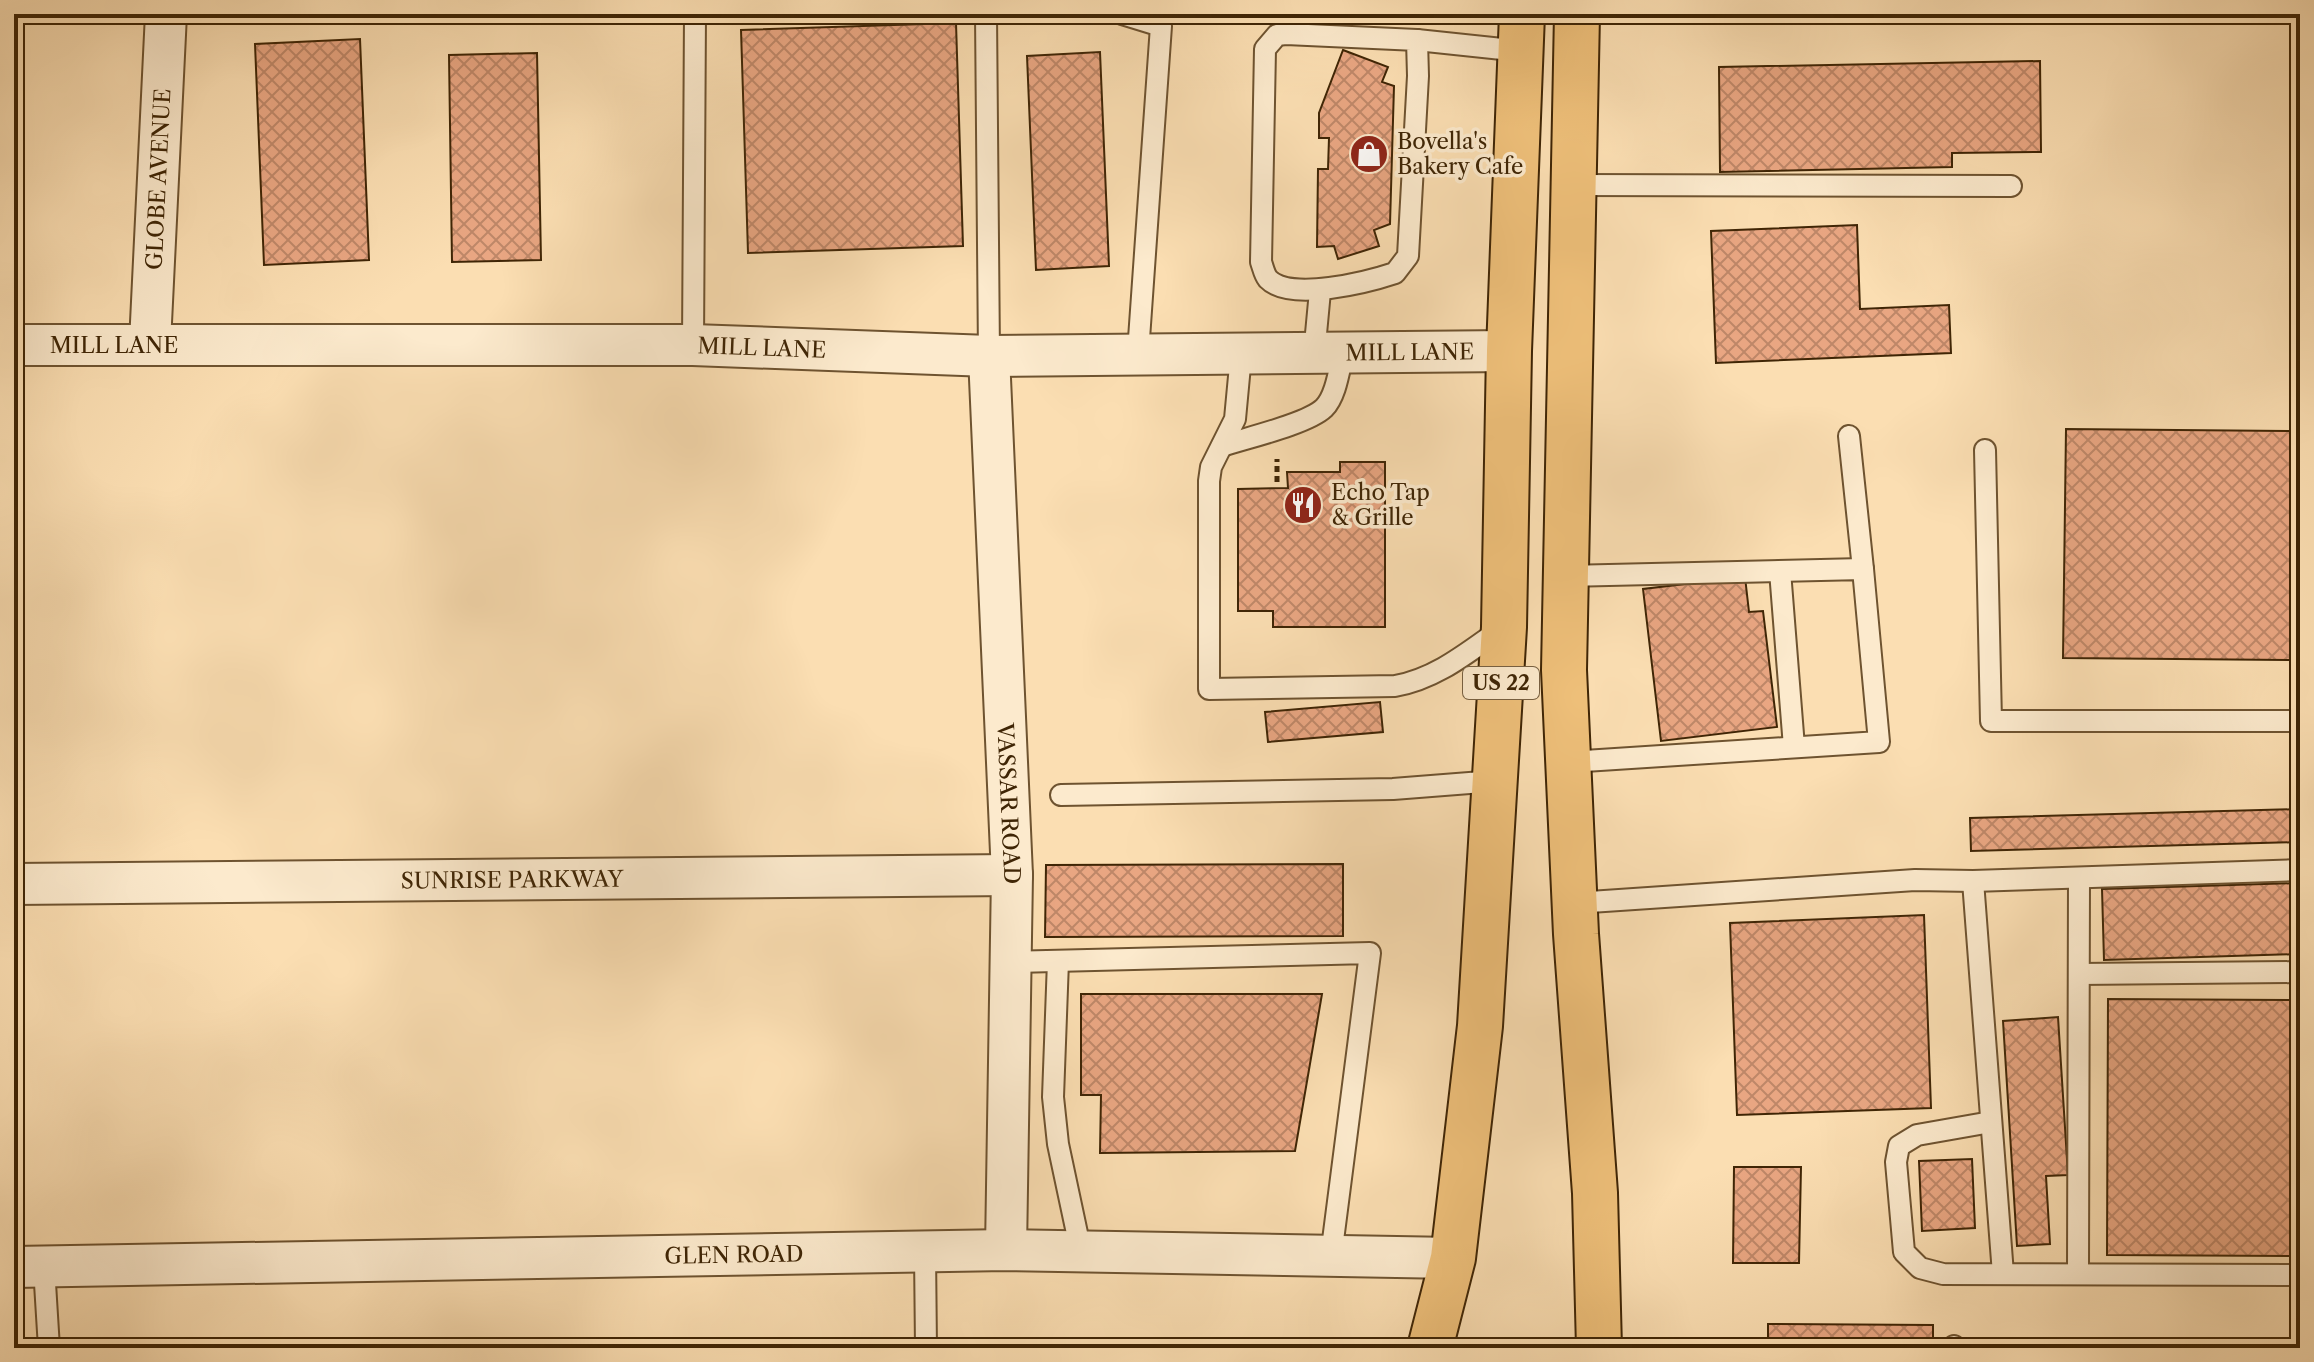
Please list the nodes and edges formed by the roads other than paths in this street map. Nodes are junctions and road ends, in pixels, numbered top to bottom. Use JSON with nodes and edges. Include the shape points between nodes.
{"nodes":[{"id":1,"x":166,"y":14,"type":"edge"},
{"id":2,"x":695,"y":14,"type":"edge"},
{"id":3,"x":986,"y":14,"type":"edge"},
{"id":4,"x":1122,"y":14,"type":"edge"},
{"id":5,"x":1577,"y":14,"type":"edge"},
{"id":6,"x":1522,"y":33,"type":"edge"},
{"id":7,"x":1417,"y":40,"type":"junction"},
{"id":8,"x":1573,"y":185,"type":"junction"},
{"id":9,"x":2011,"y":186,"type":"dead end"},
{"id":10,"x":1320,"y":291,"type":"junction"},
{"id":11,"x":150,"y":343,"type":"junction"},
{"id":12,"x":14,"y":345,"type":"edge"},
{"id":13,"x":693,"y":345,"type":"junction"},
{"id":14,"x":1509,"y":351,"type":"junction"},
{"id":15,"x":1138,"y":353,"type":"junction"},
{"id":16,"x":1241,"y":355,"type":"junction"},
{"id":17,"x":1329,"y":355,"type":"junction"},
{"id":18,"x":989,"y":356,"type":"junction"},
{"id":19,"x":1849,"y":436,"type":"dead end"},
{"id":20,"x":1222,"y":446,"type":"junction"},
{"id":21,"x":1985,"y":450,"type":"dead end"},
{"id":22,"x":1863,"y":569,"type":"junction"},
{"id":23,"x":1780,"y":571,"type":"junction"},
{"id":24,"x":1566,"y":576,"type":"junction"},
{"id":25,"x":1504,"y":627,"type":"junction"},
{"id":26,"x":2300,"y":721,"type":"edge"},
{"id":27,"x":1794,"y":747,"type":"junction"},
{"id":28,"x":1569,"y":762,"type":"junction"},
{"id":29,"x":1495,"y":781,"type":"junction"},
{"id":30,"x":1061,"y":795,"type":"dead end"},
{"id":31,"x":2300,"y":870,"type":"edge"},
{"id":32,"x":1012,"y":875,"type":"junction"},
{"id":33,"x":2079,"y":878,"type":"junction"},
{"id":34,"x":1973,"y":881,"type":"junction"},
{"id":35,"x":14,"y":884,"type":"edge"},
{"id":36,"x":1575,"y":903,"type":"junction"},
{"id":37,"x":1058,"y":961,"type":"junction"},
{"id":38,"x":1011,"y":962,"type":"junction"},
{"id":39,"x":2300,"y":972,"type":"edge"},
{"id":40,"x":2079,"y":974,"type":"junction"},
{"id":41,"x":1991,"y":1122,"type":"junction"},
{"id":42,"x":1595,"y":1193,"type":"junction"},
{"id":43,"x":1006,"y":1250,"type":"junction"},
{"id":44,"x":925,"y":1252,"type":"junction"},
{"id":45,"x":1081,"y":1252,"type":"junction"},
{"id":46,"x":1331,"y":1256,"type":"junction"},
{"id":47,"x":1453,"y":1258,"type":"junction"},
{"id":48,"x":29,"y":1267,"type":"edge"},
{"id":49,"x":2003,"y":1274,"type":"junction"},
{"id":50,"x":2078,"y":1274,"type":"junction"},
{"id":51,"x":2300,"y":1275,"type":"edge"},
{"id":52,"x":49,"y":1348,"type":"edge"},
{"id":53,"x":926,"y":1348,"type":"edge"},
{"id":54,"x":1430,"y":1348,"type":"edge"},
{"id":55,"x":1599,"y":1348,"type":"edge"},
{"id":56,"x":1614,"y":1348,"type":"edge"}],
"edges":[{"from":1,"to":11,"type":"street","name":"GLOBE AVENUE"},
{"from":2,"to":13,"type":"lane"},
{"from":3,"to":18,"type":"lane"},
{"from":4,"to":15,"type":"lane","via":[[1161,26]]},
{"from":5,"to":8,"type":"highway","number":"US 22"},
{"from":6,"to":7,"type":"lane"},
{"from":6,"to":14,"type":"highway","number":"US 22"},
{"from":7,"to":10,"type":"lane","via":[[1408,256],[1395,273]]},
{"from":7,"to":10,"type":"lane","via":[[1286,34],[1277,35],[1265,49],[1261,262],[1277,285]]},
{"from":8,"to":9,"type":"lane"},
{"from":8,"to":24,"type":"highway","number":"US 22"},
{"from":10,"to":17,"type":"lane"},
{"from":11,"to":12,"type":"street","name":"MILL LANE"},
{"from":11,"to":13,"type":"street","name":"MILL LANE"},
{"from":13,"to":18,"type":"street","name":"MILL LANE"},
{"from":14,"to":17,"type":"street","name":"MILL LANE"},
{"from":14,"to":25,"type":"highway","number":"US 22"},
{"from":15,"to":16,"type":"street","name":"MILL LANE"},
{"from":15,"to":18,"type":"street","name":"MILL LANE"},
{"from":16,"to":17,"type":"street","name":"MILL LANE"},
{"from":16,"to":20,"type":"lane","via":[[1235,419]]},
{"from":17,"to":20,"type":"lane","via":[[1332,396],[1324,408]]},
{"from":18,"to":32,"type":"street","name":"VASSAR ROAD"},
{"from":19,"to":22,"type":"lane"},
{"from":20,"to":25,"type":"lane","via":[[1209,481],[1209,689],[1411,684],[1450,665]]},
{"from":21,"to":26,"type":"lane","via":[[1991,721]]},
{"from":22,"to":23,"type":"lane"},
{"from":22,"to":27,"type":"lane","via":[[1879,742]]},
{"from":23,"to":24,"type":"lane"},
{"from":23,"to":27,"type":"lane"},
{"from":24,"to":28,"type":"highway","number":"US 22"},
{"from":25,"to":29,"type":"highway","number":"US 22"},
{"from":27,"to":28,"type":"lane"},
{"from":28,"to":36,"type":"highway","number":"US 22"},
{"from":29,"to":30,"type":"lane","via":[[1393,789]]},
{"from":29,"to":47,"type":"highway","number":"US 22","via":[[1480,1026]]},
{"from":31,"to":33,"type":"lane"},
{"from":32,"to":35,"type":"street","name":"SUNRISE PARKWAY"},
{"from":32,"to":38,"type":"street","name":"VASSAR ROAD"},
{"from":33,"to":34,"type":"lane"},
{"from":33,"to":40,"type":"lane"},
{"from":34,"to":36,"type":"lane","via":[[1915,880]]},
{"from":34,"to":41,"type":"lane"},
{"from":36,"to":42,"type":"highway","number":"US 22"},
{"from":37,"to":38,"type":"lane"},
{"from":37,"to":45,"type":"lane","via":[[1053,1097]]},
{"from":37,"to":46,"type":"lane","via":[[1370,953]]},
{"from":38,"to":43,"type":"street","name":"VASSAR ROAD"},
{"from":39,"to":40,"type":"lane"},
{"from":40,"to":50,"type":"lane"},
{"from":41,"to":49,"type":"lane"},
{"from":41,"to":49,"type":"lane","via":[[1917,1135],[1899,1146],[1896,1162],[1904,1252],[1920,1268],[1943,1274]]},
{"from":42,"to":55,"type":"highway","number":"US 22"},
{"from":42,"to":56,"type":"highway"},
{"from":43,"to":44,"type":"street","name":"GLEN ROAD"},
{"from":43,"to":45,"type":"street","name":"GLEN ROAD"},
{"from":44,"to":48,"type":"street","name":"GLEN ROAD"},
{"from":44,"to":53,"type":"lane"},
{"from":45,"to":46,"type":"street","name":"GLEN ROAD"},
{"from":46,"to":47,"type":"street","name":"GLEN ROAD"},
{"from":47,"to":54,"type":"highway","number":"US 22"},
{"from":48,"to":52,"type":"lane"},
{"from":49,"to":50,"type":"lane"},
{"from":50,"to":51,"type":"lane"}]}
